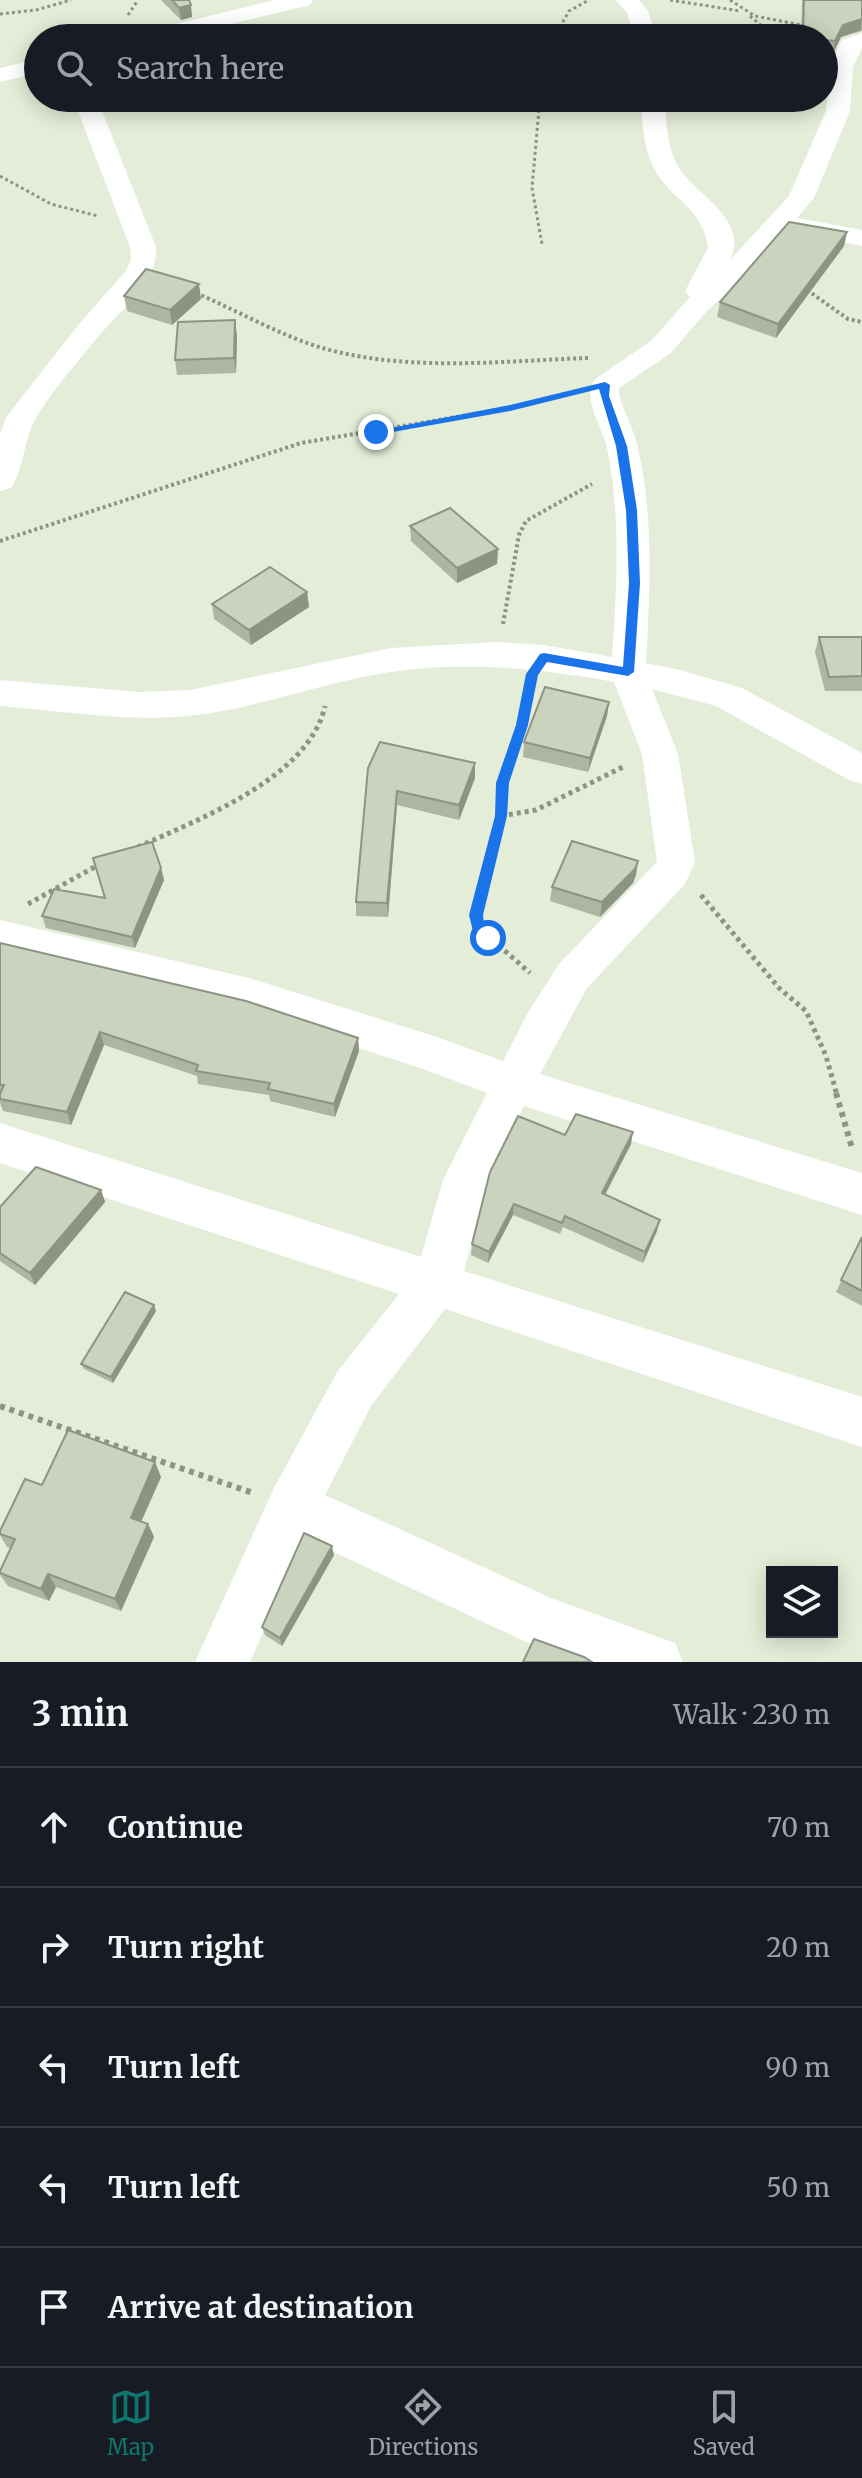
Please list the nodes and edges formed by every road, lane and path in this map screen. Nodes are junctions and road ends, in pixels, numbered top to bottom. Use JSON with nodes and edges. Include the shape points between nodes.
{"nodes":[{"id":1,"x":71,"y":0,"type":"edge"},
{"id":2,"x":302,"y":0,"type":"edge"},
{"id":3,"x":589,"y":0,"type":"edge"},
{"id":4,"x":627,"y":0,"type":"edge"},
{"id":5,"x":670,"y":0,"type":"edge"},
{"id":6,"x":730,"y":0,"type":"edge"},
{"id":7,"x":740,"y":11,"type":"junction"},
{"id":8,"x":0,"y":14,"type":"edge"},
{"id":9,"x":749,"y":15,"type":"junction"},
{"id":10,"x":204,"y":24,"type":"edge"},
{"id":11,"x":562,"y":24,"type":"edge"},
{"id":12,"x":641,"y":24,"type":"edge"},
{"id":13,"x":760,"y":24,"type":"edge"},
{"id":14,"x":798,"y":24,"type":"edge"},
{"id":15,"x":862,"y":40,"type":"edge"},
{"id":16,"x":24,"y":69,"type":"edge"},
{"id":17,"x":0,"y":75,"type":"edge"},
{"id":18,"x":90,"y":112,"type":"edge"},
{"id":19,"x":538,"y":112,"type":"edge"},
{"id":20,"x":655,"y":112,"type":"edge"},
{"id":21,"x":850,"y":113,"type":"edge"},
{"id":22,"x":0,"y":176,"type":"edge"},
{"id":23,"x":133,"y":221,"type":"junction"},
{"id":24,"x":781,"y":224,"type":"junction"},
{"id":25,"x":862,"y":238,"type":"edge"},
{"id":26,"x":542,"y":244,"type":"dead end"},
{"id":27,"x":144,"y":260,"type":"junction"},
{"id":28,"x":805,"y":289,"type":"edge"},
{"id":29,"x":696,"y":306,"type":"junction"},
{"id":30,"x":862,"y":322,"type":"edge"},
{"id":31,"x":647,"y":357,"type":"junction"},
{"id":32,"x":605,"y":385,"type":"junction"},
{"id":33,"x":625,"y":467,"type":"junction"},
{"id":34,"x":0,"y":481,"type":"edge"},
{"id":35,"x":0,"y":541,"type":"edge"},
{"id":36,"x":498,"y":654,"type":"junction"},
{"id":37,"x":544,"y":657,"type":"junction"},
{"id":38,"x":345,"y":671,"type":"junction"},
{"id":39,"x":628,"y":672,"type":"junction"},
{"id":40,"x":0,"y":693,"type":"edge"},
{"id":41,"x":660,"y":754,"type":"junction"},
{"id":42,"x":852,"y":754,"type":"edge"},
{"id":43,"x":501,"y":816,"type":"junction"},
{"id":44,"x":135,"y":848,"type":"edge"},
{"id":45,"x":107,"y":861,"type":"edge"},
{"id":46,"x":676,"y":862,"type":"junction"},
{"id":47,"x":13,"y":921,"type":"edge"},
{"id":48,"x":559,"y":999,"type":"junction"},
{"id":49,"x":513,"y":1084,"type":"junction"},
{"id":50,"x":0,"y":1143,"type":"edge"},
{"id":51,"x":858,"y":1178,"type":"edge"},
{"id":52,"x":437,"y":1283,"type":"junction"},
{"id":53,"x":0,"y":1406,"type":"edge"},
{"id":54,"x":862,"y":1422,"type":"edge"},
{"id":55,"x":292,"y":1506,"type":"junction"},
{"id":56,"x":222,"y":1662,"type":"edge"},
{"id":57,"x":656,"y":1662,"type":"edge"}],
"edges":[{"from":1,"to":8,"type":"path"},
{"from":2,"to":10,"type":"street"},
{"from":3,"to":11,"type":"path","via":[[569,11]]},
{"from":4,"to":12,"type":"street"},
{"from":5,"to":7,"type":"path"},
{"from":6,"to":7,"type":"path"},
{"from":7,"to":9,"type":"path"},
{"from":9,"to":13,"type":"path"},
{"from":9,"to":14,"type":"path"},
{"from":15,"to":21,"type":"street","via":[[850,45],[844,58]]},
{"from":16,"to":17,"type":"street"},
{"from":18,"to":23,"type":"street"},
{"from":19,"to":26,"type":"path","via":[[530,167]]},
{"from":20,"to":29,"type":"street","via":[[668,171],[704,203],[722,249],[703,279]]},
{"from":21,"to":24,"type":"street"},
{"from":22,"to":23,"type":"path","via":[[73,212]]},
{"from":23,"to":27,"type":"street"},
{"from":24,"to":25,"type":"street"},
{"from":24,"to":29,"type":"street"},
{"from":27,"to":31,"type":"path","via":[[205,298],[266,326],[366,358],[424,364]]},
{"from":27,"to":34,"type":"street","via":[[22,416]]},
{"from":28,"to":30,"type":"path","via":[[848,319]]},
{"from":29,"to":31,"type":"street"},
{"from":31,"to":32,"type":"street"},
{"from":32,"to":33,"type":"street"},
{"from":32,"to":35,"type":"path","via":[[510,408],[301,443]]},
{"from":33,"to":36,"type":"path","via":[[526,521]]},
{"from":33,"to":39,"type":"street","via":[[634,583]]},
{"from":36,"to":37,"type":"street"},
{"from":36,"to":38,"type":"street","via":[[391,660]]},
{"from":37,"to":39,"type":"street"},
{"from":37,"to":43,"type":"path","via":[[532,674],[502,783]]},
{"from":38,"to":40,"type":"street","via":[[190,703],[139,705]]},
{"from":38,"to":44,"type":"path","via":[[333,685],[318,731],[297,755],[207,815]]},
{"from":39,"to":41,"type":"street"},
{"from":39,"to":42,"type":"street","via":[[729,697]]},
{"from":41,"to":43,"type":"path","via":[[611,770],[536,810]]},
{"from":41,"to":46,"type":"street"},
{"from":43,"to":48,"type":"path","via":[[476,915],[478,927]]},
{"from":45,"to":47,"type":"path"},
{"from":46,"to":48,"type":"street","via":[[573,976]]},
{"from":46,"to":51,"type":"path","via":[[730,932],[806,1011],[826,1056]]},
{"from":47,"to":49,"type":"street","via":[[434,1054]]},
{"from":48,"to":49,"type":"street"},
{"from":49,"to":51,"type":"street"},
{"from":49,"to":52,"type":"street","via":[[465,1180]]},
{"from":50,"to":52,"type":"street"},
{"from":52,"to":54,"type":"street"},
{"from":52,"to":55,"type":"street","via":[[354,1389]]},
{"from":53,"to":55,"type":"path"},
{"from":55,"to":56,"type":"street"},
{"from":55,"to":57,"type":"street","via":[[543,1622]]}]}
